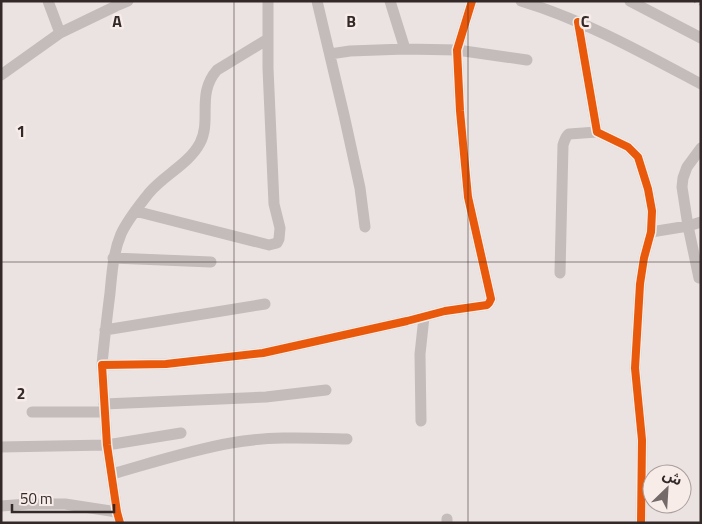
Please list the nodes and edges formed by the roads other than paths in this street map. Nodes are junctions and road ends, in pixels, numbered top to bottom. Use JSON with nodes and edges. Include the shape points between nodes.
{"nodes":[{"id":1,"x":48,"y":1,"type":"edge"},
{"id":2,"x":128,"y":1,"type":"edge"},
{"id":3,"x":268,"y":1,"type":"edge"},
{"id":4,"x":317,"y":1,"type":"edge"},
{"id":5,"x":390,"y":1,"type":"edge"},
{"id":6,"x":472,"y":1,"type":"edge"},
{"id":7,"x":521,"y":1,"type":"edge"},
{"id":8,"x":630,"y":1,"type":"edge"},
{"id":9,"x":536,"y":3,"type":"edge"},
{"id":10,"x":578,"y":22,"type":"junction"},
{"id":11,"x":60,"y":33,"type":"junction"},
{"id":12,"x":701,"y":38,"type":"edge"},
{"id":13,"x":268,"y":39,"type":"junction"},
{"id":14,"x":406,"y":50,"type":"junction"},
{"id":15,"x":457,"y":50,"type":"junction"},
{"id":16,"x":330,"y":54,"type":"junction"},
{"id":17,"x":527,"y":60,"type":"dead end"},
{"id":18,"x":1,"y":75,"type":"edge"},
{"id":19,"x":701,"y":84,"type":"edge"},
{"id":20,"x":597,"y":132,"type":"junction"},
{"id":21,"x":701,"y":148,"type":"edge"},
{"id":22,"x":135,"y":211,"type":"junction"},
{"id":23,"x":701,"y":222,"type":"edge"},
{"id":24,"x":688,"y":226,"type":"junction"},
{"id":25,"x":365,"y":228,"type":"dead end"},
{"id":26,"x":651,"y":232,"type":"junction"},
{"id":27,"x":114,"y":258,"type":"junction"},
{"id":28,"x":211,"y":262,"type":"dead end"},
{"id":29,"x":560,"y":273,"type":"dead end"},
{"id":30,"x":699,"y":278,"type":"dead end"},
{"id":31,"x":265,"y":304,"type":"dead end"},
{"id":32,"x":424,"y":317,"type":"junction"},
{"id":33,"x":105,"y":330,"type":"junction"},
{"id":34,"x":102,"y":365,"type":"junction"},
{"id":35,"x":326,"y":390,"type":"dead end"},
{"id":36,"x":104,"y":408,"type":"junction"},
{"id":37,"x":32,"y":412,"type":"dead end"},
{"id":38,"x":420,"y":420,"type":"dead end"},
{"id":39,"x":181,"y":433,"type":"dead end"},
{"id":40,"x":347,"y":439,"type":"dead end"},
{"id":41,"x":107,"y":445,"type":"junction"},
{"id":42,"x":1,"y":446,"type":"edge"},
{"id":43,"x":112,"y":474,"type":"junction"},
{"id":44,"x":1,"y":506,"type":"edge"},
{"id":45,"x":118,"y":517,"type":"edge"},
{"id":46,"x":641,"y":523,"type":"edge"}],
"edges":[{"from":1,"to":11,"type":"street"},
{"from":2,"to":11,"type":"street"},
{"from":3,"to":13,"type":"street"},
{"from":4,"to":16,"type":"street"},
{"from":5,"to":14,"type":"street"},
{"from":6,"to":15,"type":"street"},
{"from":7,"to":9,"type":"street"},
{"from":8,"to":12,"type":"street"},
{"from":9,"to":10,"type":"street"},
{"from":10,"to":19,"type":"street"},
{"from":10,"to":20,"type":"street"},
{"from":11,"to":18,"type":"street"},
{"from":13,"to":22,"type":"street","via":[[212,76],[205,96],[204,131],[200,142]]},
{"from":13,"to":22,"type":"street","via":[[274,204],[280,228],[277,243],[270,245]]},
{"from":14,"to":15,"type":"street"},
{"from":14,"to":16,"type":"street"},
{"from":15,"to":17,"type":"street"},
{"from":15,"to":32,"type":"street","via":[[468,197],[491,299],[487,305]]},
{"from":16,"to":25,"type":"street","via":[[360,188]]},
{"from":20,"to":26,"type":"street","via":[[628,147],[638,157],[652,211]]},
{"from":20,"to":29,"type":"street","via":[[569,134],[564,140]]},
{"from":21,"to":24,"type":"street","via":[[682,178]]},
{"from":22,"to":27,"type":"street","via":[[122,233]]},
{"from":23,"to":24,"type":"street"},
{"from":24,"to":26,"type":"street"},
{"from":24,"to":30,"type":"street"},
{"from":26,"to":46,"type":"street","via":[[640,284],[635,368],[642,440]]},
{"from":27,"to":28,"type":"street"},
{"from":27,"to":33,"type":"street"},
{"from":31,"to":33,"type":"street"},
{"from":32,"to":34,"type":"street","via":[[263,352],[166,364]]},
{"from":32,"to":38,"type":"street","via":[[420,354]]},
{"from":33,"to":34,"type":"street"},
{"from":34,"to":36,"type":"street"},
{"from":35,"to":36,"type":"street"},
{"from":36,"to":37,"type":"street"},
{"from":36,"to":41,"type":"street"},
{"from":39,"to":41,"type":"street"},
{"from":40,"to":43,"type":"street","via":[[266,439],[232,443]]},
{"from":41,"to":42,"type":"street"},
{"from":41,"to":43,"type":"street"},
{"from":43,"to":45,"type":"street"},
{"from":44,"to":45,"type":"street","via":[[66,504]]}]}
